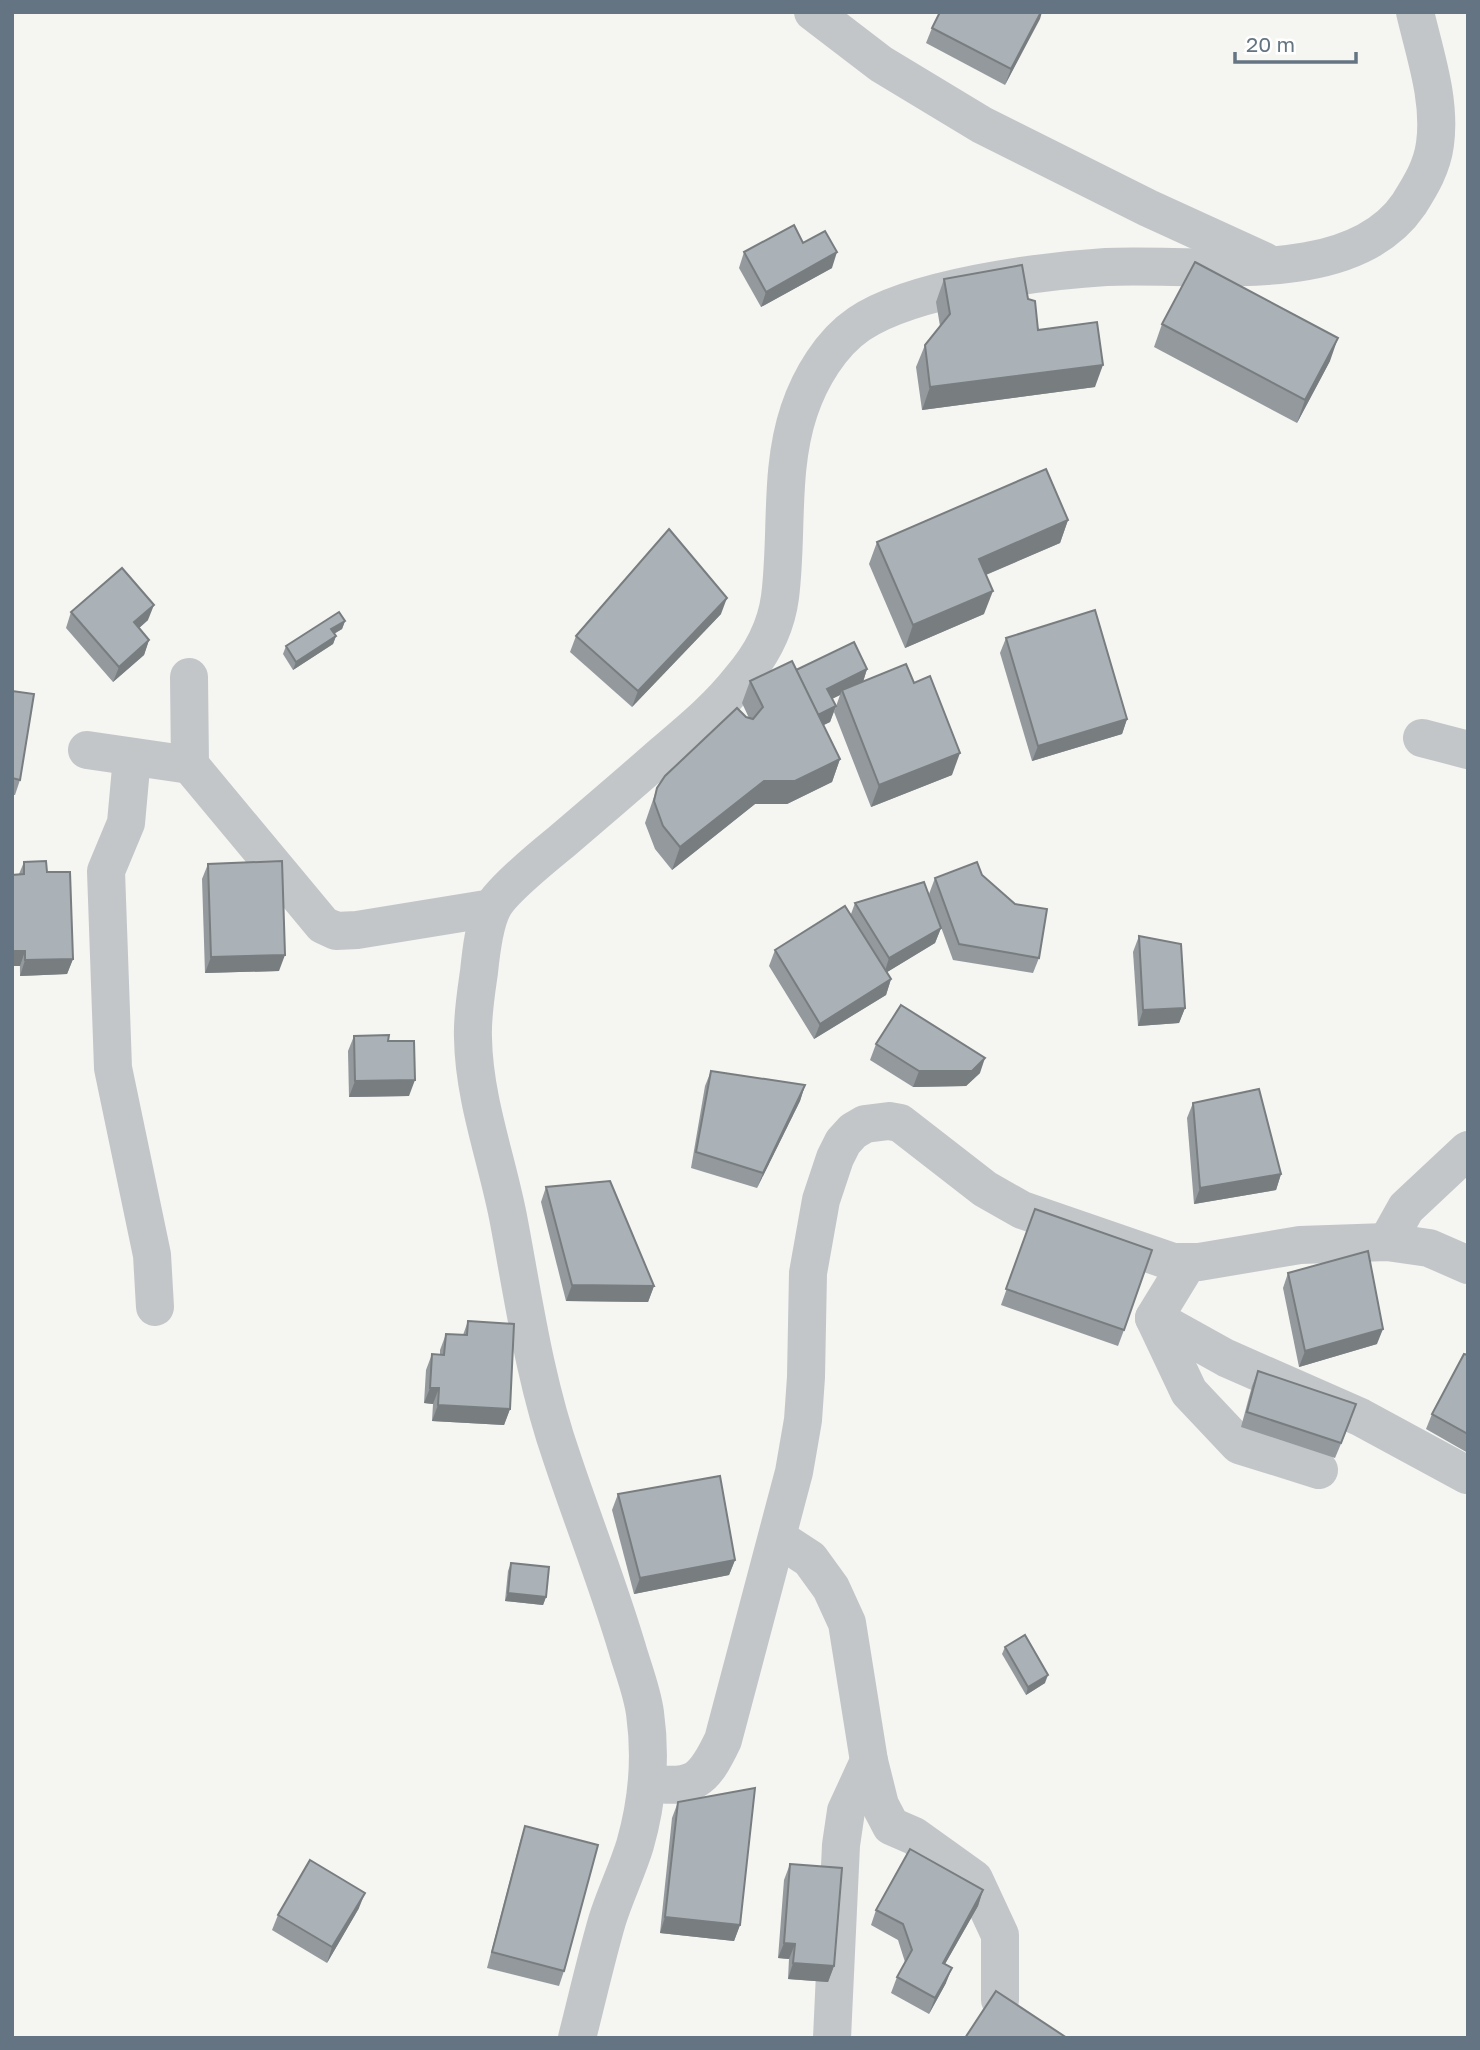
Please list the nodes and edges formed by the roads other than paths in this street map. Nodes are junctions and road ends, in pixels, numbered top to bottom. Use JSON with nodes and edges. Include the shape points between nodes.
{"nodes":[{"id":1,"x":813,"y":12,"type":"edge"},
{"id":2,"x":1415,"y":12,"type":"edge"},
{"id":3,"x":1272,"y":265,"type":"junction"},
{"id":4,"x":189,"y":677,"type":"dead end"},
{"id":5,"x":1422,"y":738,"type":"dead end"},
{"id":6,"x":87,"y":750,"type":"dead end"},
{"id":7,"x":1468,"y":750,"type":"edge"},
{"id":8,"x":132,"y":757,"type":"junction"},
{"id":9,"x":190,"y":765,"type":"junction"},
{"id":10,"x":492,"y":908,"type":"junction"},
{"id":11,"x":1468,"y":1150,"type":"edge"},
{"id":12,"x":1387,"y":1242,"type":"junction"},
{"id":13,"x":1187,"y":1264,"type":"junction"},
{"id":14,"x":1468,"y":1265,"type":"edge"},
{"id":15,"x":155,"y":1307,"type":"dead end"},
{"id":16,"x":1154,"y":1318,"type":"junction"},
{"id":17,"x":1319,"y":1470,"type":"dead end"},
{"id":18,"x":1467,"y":1475,"type":"edge"},
{"id":19,"x":778,"y":1538,"type":"junction"},
{"id":20,"x":869,"y":1761,"type":"junction"},
{"id":21,"x":648,"y":1783,"type":"junction"},
{"id":22,"x":1000,"y":2000,"type":"edge"},
{"id":23,"x":577,"y":2038,"type":"edge"},
{"id":24,"x":832,"y":2038,"type":"edge"}],
"edges":[{"from":1,"to":3,"type":"street","via":[[881,64],[982,125]]},
{"from":2,"to":3,"type":"street","via":[[1437,119],[1435,151],[1425,180],[1400,217],[1375,238],[1344,253]]},
{"from":3,"to":10,"type":"street","via":[[1108,267],[1023,277],[889,307],[855,327],[833,348],[799,409],[785,484],[780,601],[755,661],[691,730],[543,857]]},
{"from":4,"to":9,"type":"street"},
{"from":5,"to":7,"type":"street"},
{"from":6,"to":8,"type":"street"},
{"from":8,"to":9,"type":"street"},
{"from":8,"to":15,"type":"street","via":[[127,823],[106,871],[113,1068],[152,1255]]},
{"from":9,"to":10,"type":"street","via":[[323,925],[336,931],[357,930]]},
{"from":10,"to":21,"type":"street","via":[[472,1036],[477,1078],[541,1392],[645,1709]]},
{"from":11,"to":12,"type":"street","via":[[1406,1208]]},
{"from":12,"to":13,"type":"street","via":[[1300,1245]]},
{"from":12,"to":14,"type":"street","via":[[1429,1248]]},
{"from":13,"to":16,"type":"street"},
{"from":13,"to":19,"type":"street","via":[[1022,1210],[985,1189],[900,1124],[877,1121],[853,1131],[835,1158],[821,1200],[810,1261],[803,1420]]},
{"from":16,"to":17,"type":"street","via":[[1189,1392],[1239,1445]]},
{"from":16,"to":18,"type":"street","via":[[1226,1358],[1360,1417]]},
{"from":19,"to":20,"type":"street","via":[[810,1559],[831,1588],[847,1623]]},
{"from":19,"to":21,"type":"street","via":[[723,1740],[712,1763],[686,1785]]},
{"from":20,"to":22,"type":"street","via":[[880,1805],[891,1826],[914,1836],[974,1880],[1000,1935]]},
{"from":20,"to":24,"type":"street","via":[[846,1811],[841,1844]]},
{"from":21,"to":23,"type":"street","via":[[636,1842],[609,1914]]}]}
